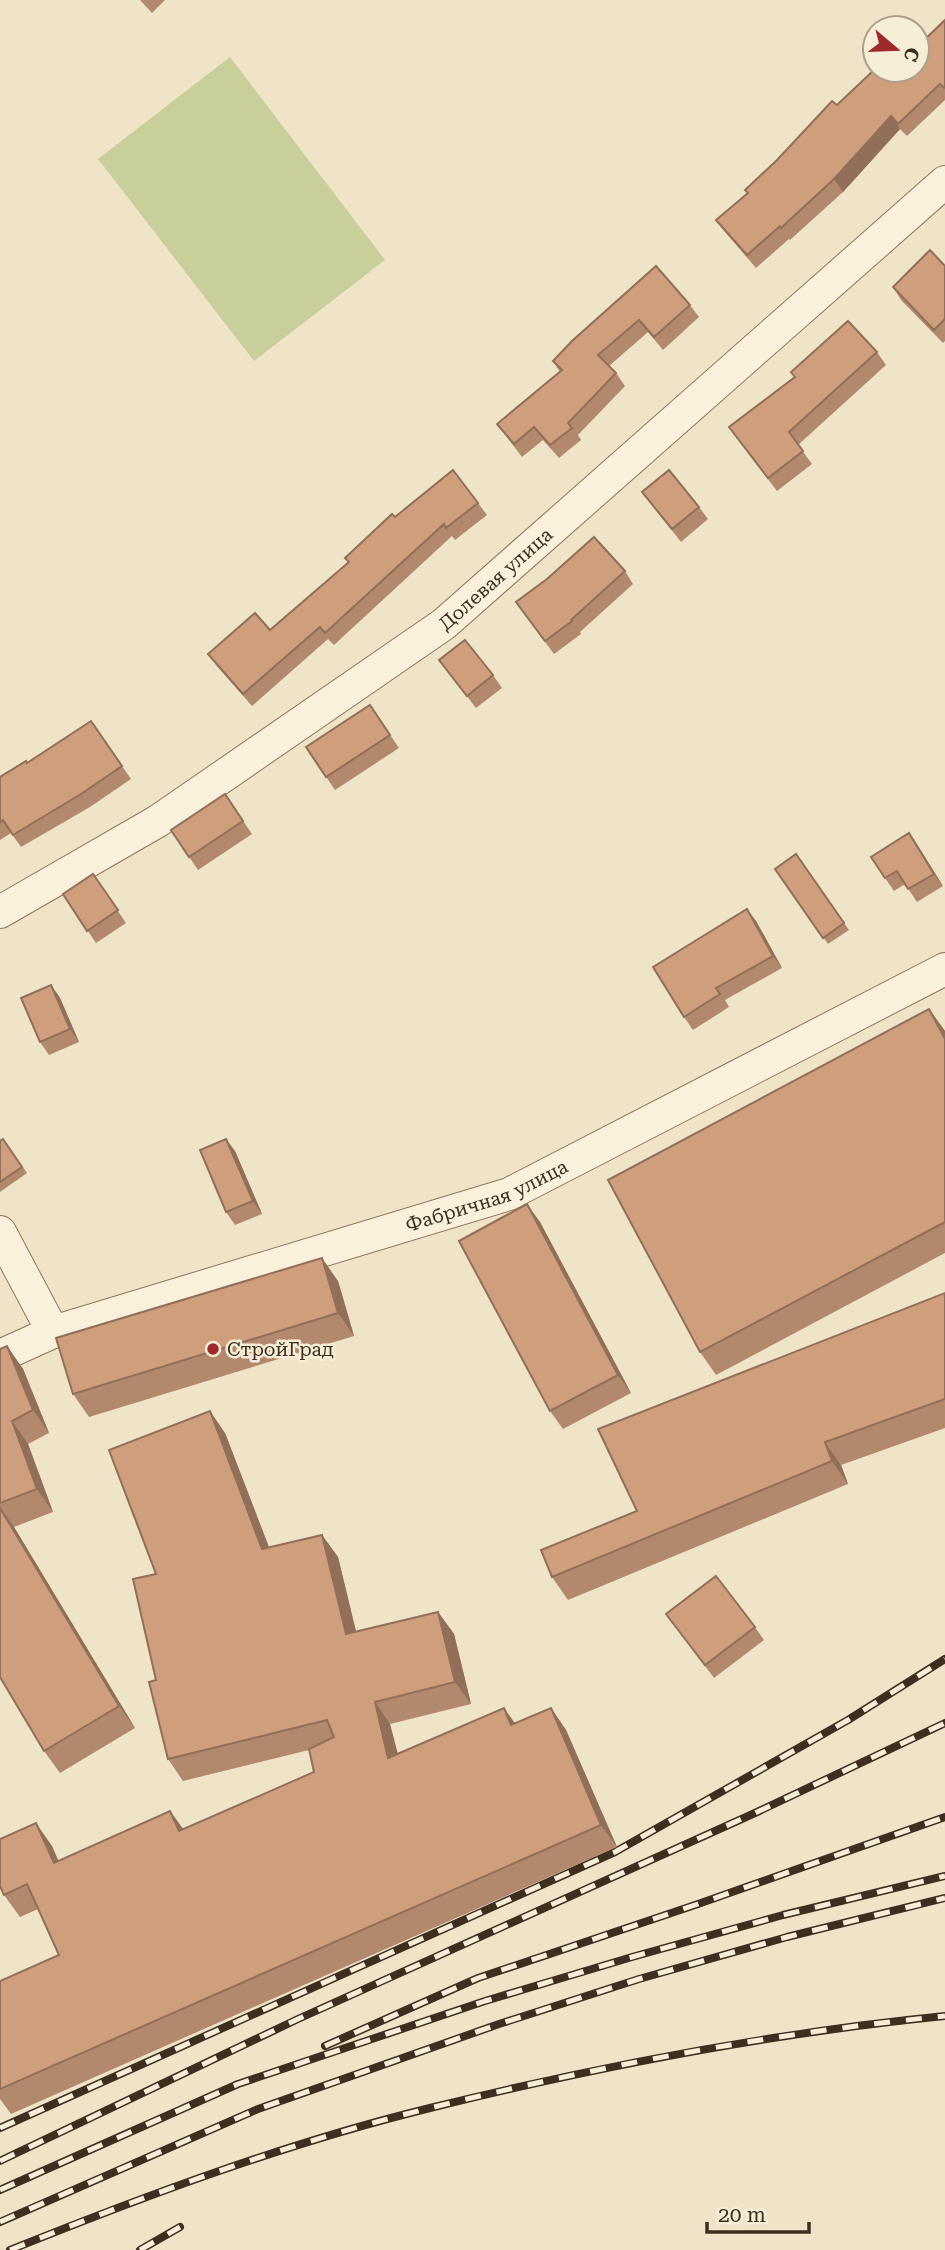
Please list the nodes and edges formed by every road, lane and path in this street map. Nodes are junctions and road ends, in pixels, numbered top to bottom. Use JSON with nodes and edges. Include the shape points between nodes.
{"nodes":[{"id":1,"x":945,"y":182,"type":"edge"},
{"id":2,"x":0,"y":912,"type":"edge"},
{"id":3,"x":945,"y":969,"type":"edge"},
{"id":4,"x":0,"y":1232,"type":"edge"},
{"id":5,"x":53,"y":1332,"type":"junction"},
{"id":6,"x":0,"y":1356,"type":"edge"}],
"edges":[{"from":1,"to":2,"type":"street","name":"Долевая улица","via":[[444,624],[158,821]]},
{"from":3,"to":5,"type":"street","name":"Фабричная улица","via":[[509,1194]]},
{"from":4,"to":5,"type":"street"},
{"from":5,"to":6,"type":"street","name":"Фабричная улица"}]}
